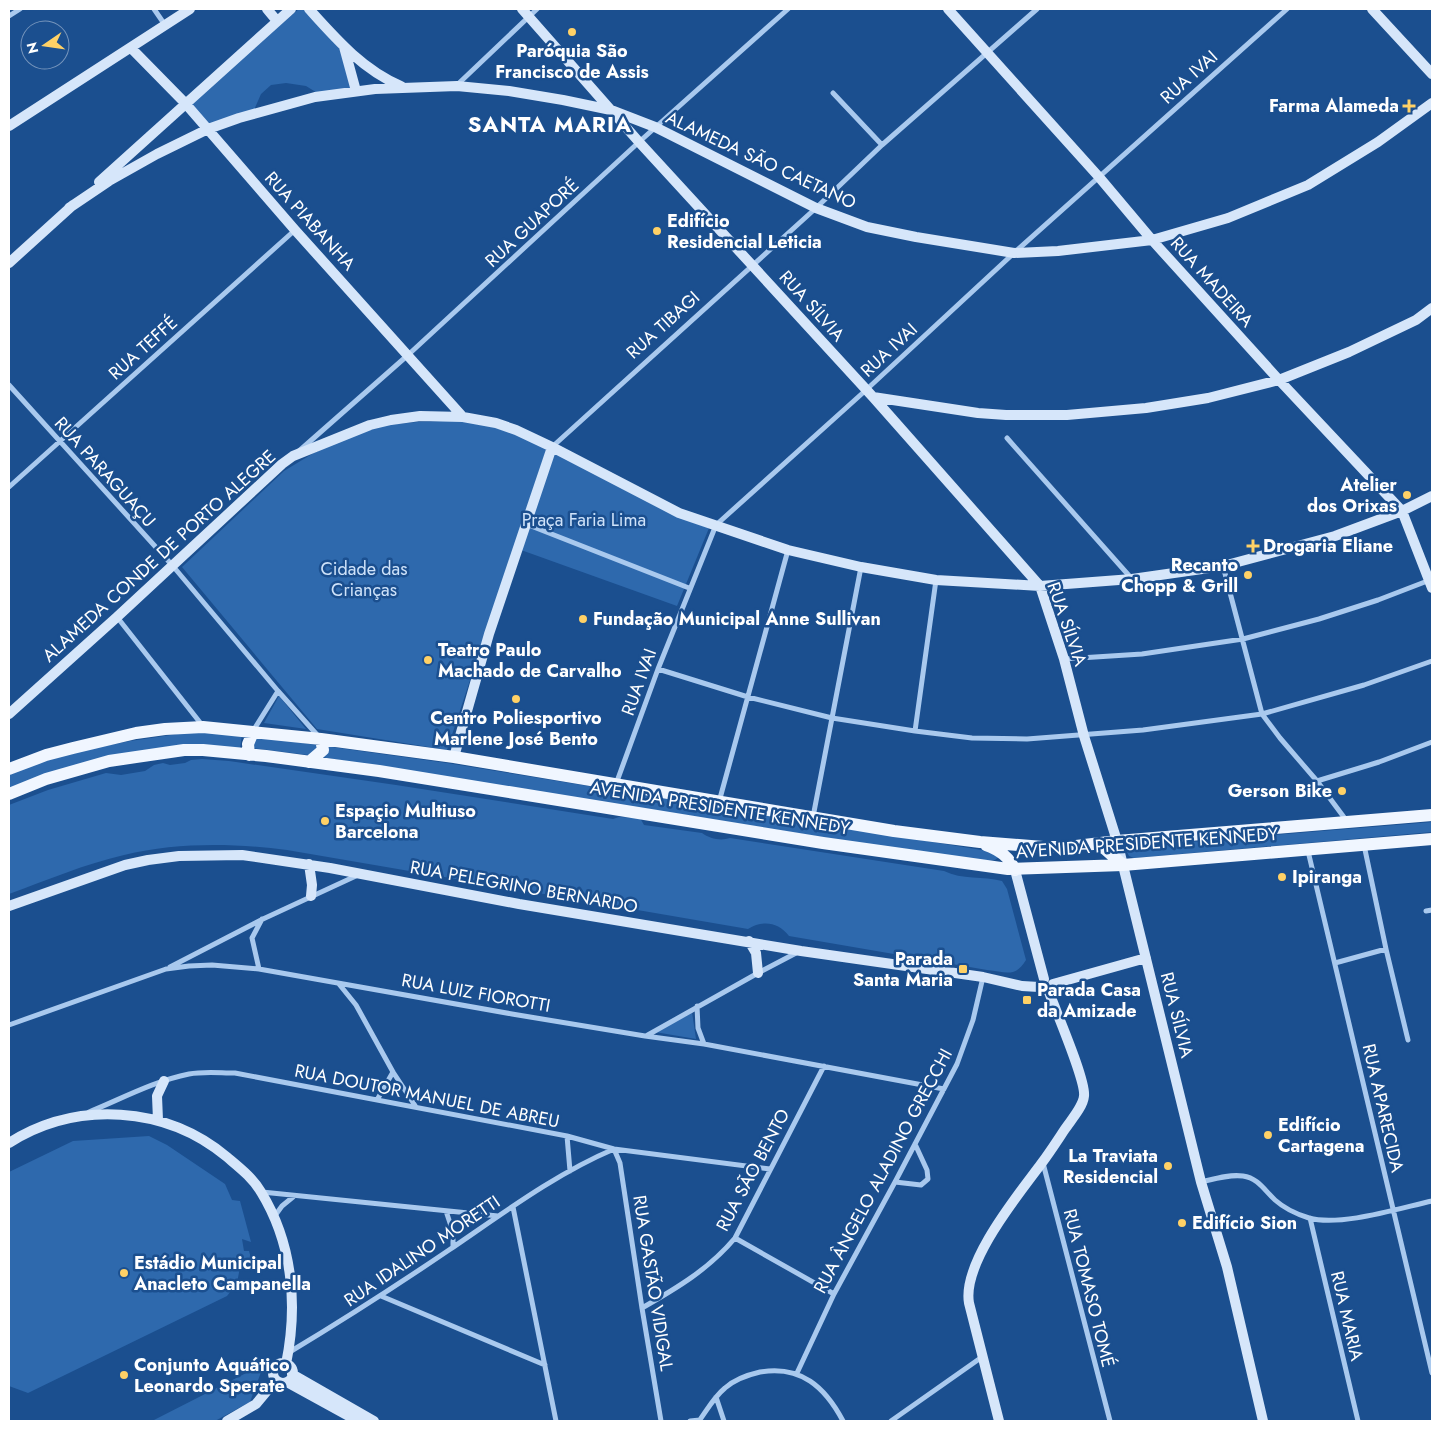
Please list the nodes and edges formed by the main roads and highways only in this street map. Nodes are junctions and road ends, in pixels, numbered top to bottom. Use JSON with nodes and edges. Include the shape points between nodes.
{"nodes":[{"id":1,"x":253,"y":732,"type":"junction"},
{"id":2,"x":321,"y":739,"type":"junction"},
{"id":3,"x":249,"y":755,"type":"junction"},
{"id":4,"x":308,"y":762,"type":"junction"},
{"id":5,"x":9,"y":769,"type":"edge"},
{"id":6,"x":9,"y":794,"type":"edge"},
{"id":7,"x":1432,"y":815,"type":"edge"},
{"id":8,"x":1432,"y":839,"type":"edge"},
{"id":9,"x":980,"y":842,"type":"junction"},
{"id":10,"x":1096,"y":844,"type":"junction"},
{"id":11,"x":1043,"y":847,"type":"junction"},
{"id":12,"x":1123,"y":865,"type":"junction"},
{"id":13,"x":1016,"y":870,"type":"junction"}],
"edges":[{"from":1,"to":2,"type":"main road","name":"AVENIDA PRESIDENTE KENNEDY"},
{"from":1,"to":3,"type":"main road","via":[[248,744]]},
{"from":1,"to":5,"type":"main road","name":"AVENIDA PRESIDENTE KENNEDY","via":[[203,727],[136,733],[46,755]]},
{"from":2,"to":4,"type":"main road","via":[[323,750]]},
{"from":2,"to":9,"type":"main road","name":"AVENIDA PRESIDENTE KENNEDY","via":[[454,757],[813,818]]},
{"from":3,"to":4,"type":"main road","name":"AVENIDA PRESIDENTE KENNEDY"},
{"from":3,"to":6,"type":"main road","name":"AVENIDA PRESIDENTE KENNEDY","via":[[184,750],[109,761],[46,779]]},
{"from":4,"to":13,"type":"main road","name":"AVENIDA PRESIDENTE KENNEDY"},
{"from":7,"to":10,"type":"main road","name":"AVENIDA PRESIDENTE KENNEDY"},
{"from":8,"to":12,"type":"main road","name":"AVENIDA PRESIDENTE KENNEDY"},
{"from":9,"to":11,"type":"main road","name":"AVENIDA PRESIDENTE KENNEDY"},
{"from":9,"to":13,"type":"main road","via":[[1004,854]]},
{"from":10,"to":11,"type":"main road","name":"AVENIDA PRESIDENTE KENNEDY"},
{"from":10,"to":12,"type":"main road"},
{"from":11,"to":13,"type":"main road","via":[[1022,856],[1016,862]]},
{"from":12,"to":13,"type":"main road","name":"AVENIDA PRESIDENTE KENNEDY"}]}
